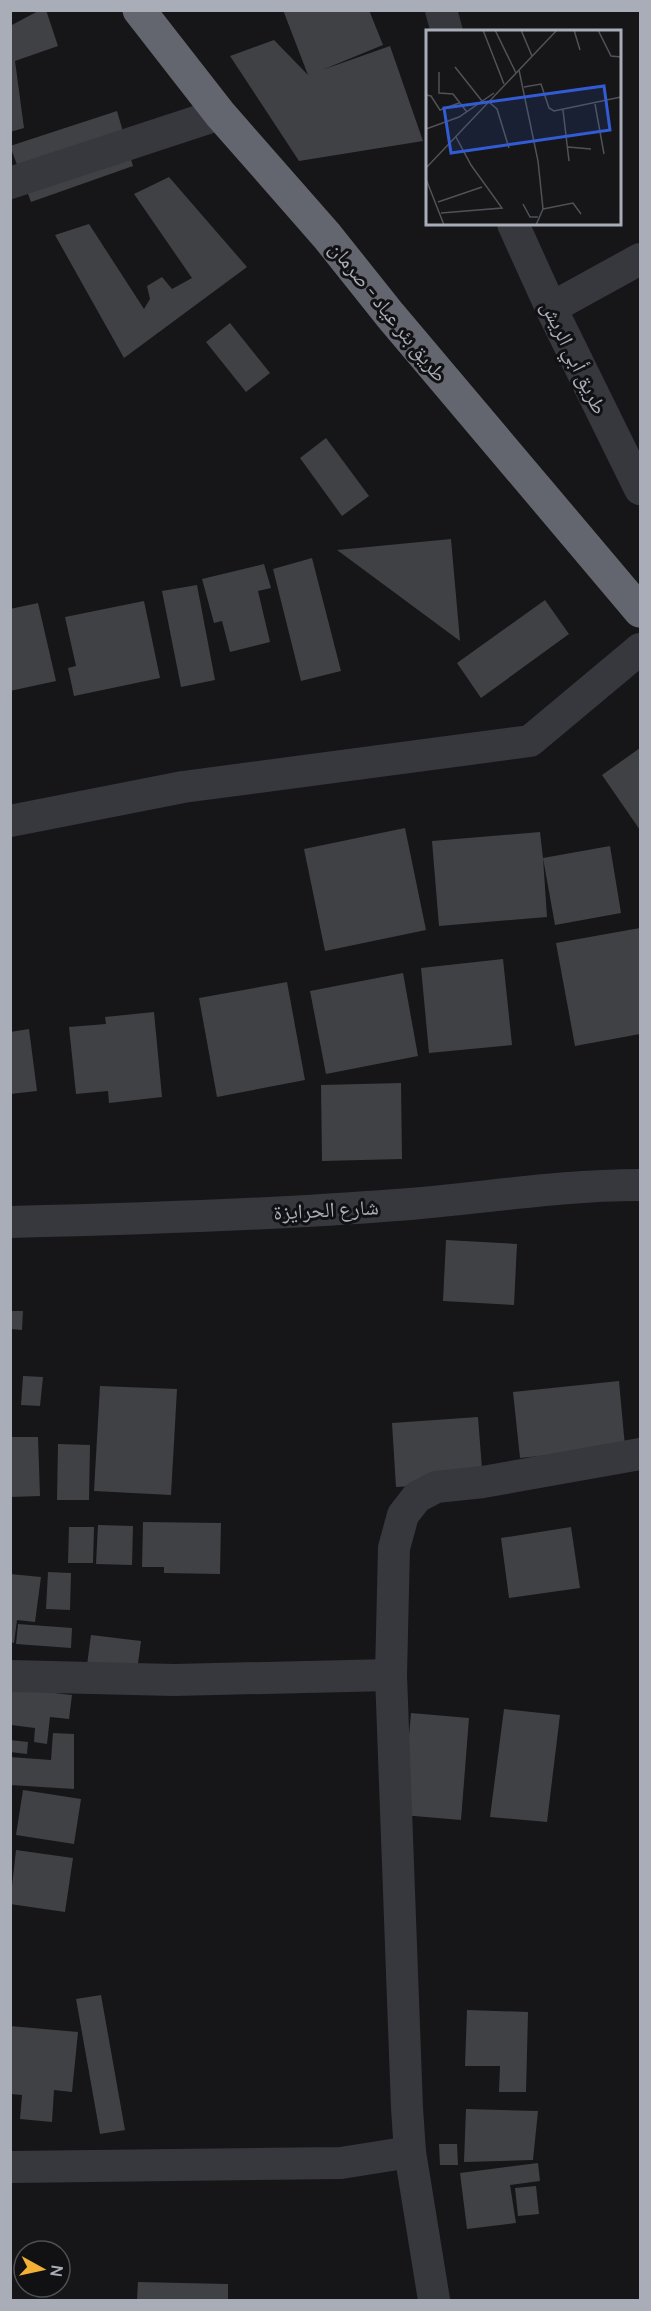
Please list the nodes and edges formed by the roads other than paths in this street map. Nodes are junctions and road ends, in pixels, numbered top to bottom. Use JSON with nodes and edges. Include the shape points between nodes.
{"nodes":[{"id":1,"x":139,"y":10,"type":"edge"},
{"id":2,"x":441,"y":10,"type":"edge"},
{"id":3,"x":446,"y":30,"type":"edge"},
{"id":4,"x":219,"y":114,"type":"junction"},
{"id":5,"x":10,"y":183,"type":"edge"},
{"id":6,"x":513,"y":225,"type":"edge"},
{"id":7,"x":640,"y":259,"type":"edge"},
{"id":8,"x":551,"y":308,"type":"junction"},
{"id":9,"x":640,"y":489,"type":"edge"},
{"id":10,"x":640,"y":611,"type":"edge"},
{"id":11,"x":640,"y":649,"type":"edge"},
{"id":12,"x":10,"y":821,"type":"edge"},
{"id":13,"x":640,"y":1185,"type":"edge"},
{"id":14,"x":10,"y":1222,"type":"edge"},
{"id":15,"x":640,"y":1454,"type":"edge"},
{"id":16,"x":391,"y":1675,"type":"junction"},
{"id":17,"x":10,"y":1676,"type":"edge"},
{"id":18,"x":410,"y":2151,"type":"junction"},
{"id":19,"x":10,"y":2167,"type":"edge"},
{"id":20,"x":434,"y":2301,"type":"edge"}],
"edges":[{"from":1,"to":4,"type":"highway","name":"طريق بئر عياد - صرمان"},
{"from":2,"to":3,"type":"street"},
{"from":4,"to":5,"type":"street"},
{"from":4,"to":10,"type":"highway","name":"طريق بئر عياد - صرمان","via":[[327,236]]},
{"from":6,"to":8,"type":"street","name":"طريق أبي الريش"},
{"from":7,"to":8,"type":"street"},
{"from":8,"to":9,"type":"street","name":"طريق أبي الريش"},
{"from":11,"to":12,"type":"street","via":[[530,741],[183,787]]},
{"from":13,"to":14,"type":"street","name":"شارع الحرايزة","via":[[187,1218]]},
{"from":15,"to":16,"type":"street","via":[[435,1487],[417,1497],[403,1515],[394,1548]]},
{"from":16,"to":17,"type":"street","via":[[174,1680]]},
{"from":16,"to":18,"type":"street"},
{"from":18,"to":19,"type":"street","via":[[341,2163]]},
{"from":18,"to":20,"type":"street"}]}
